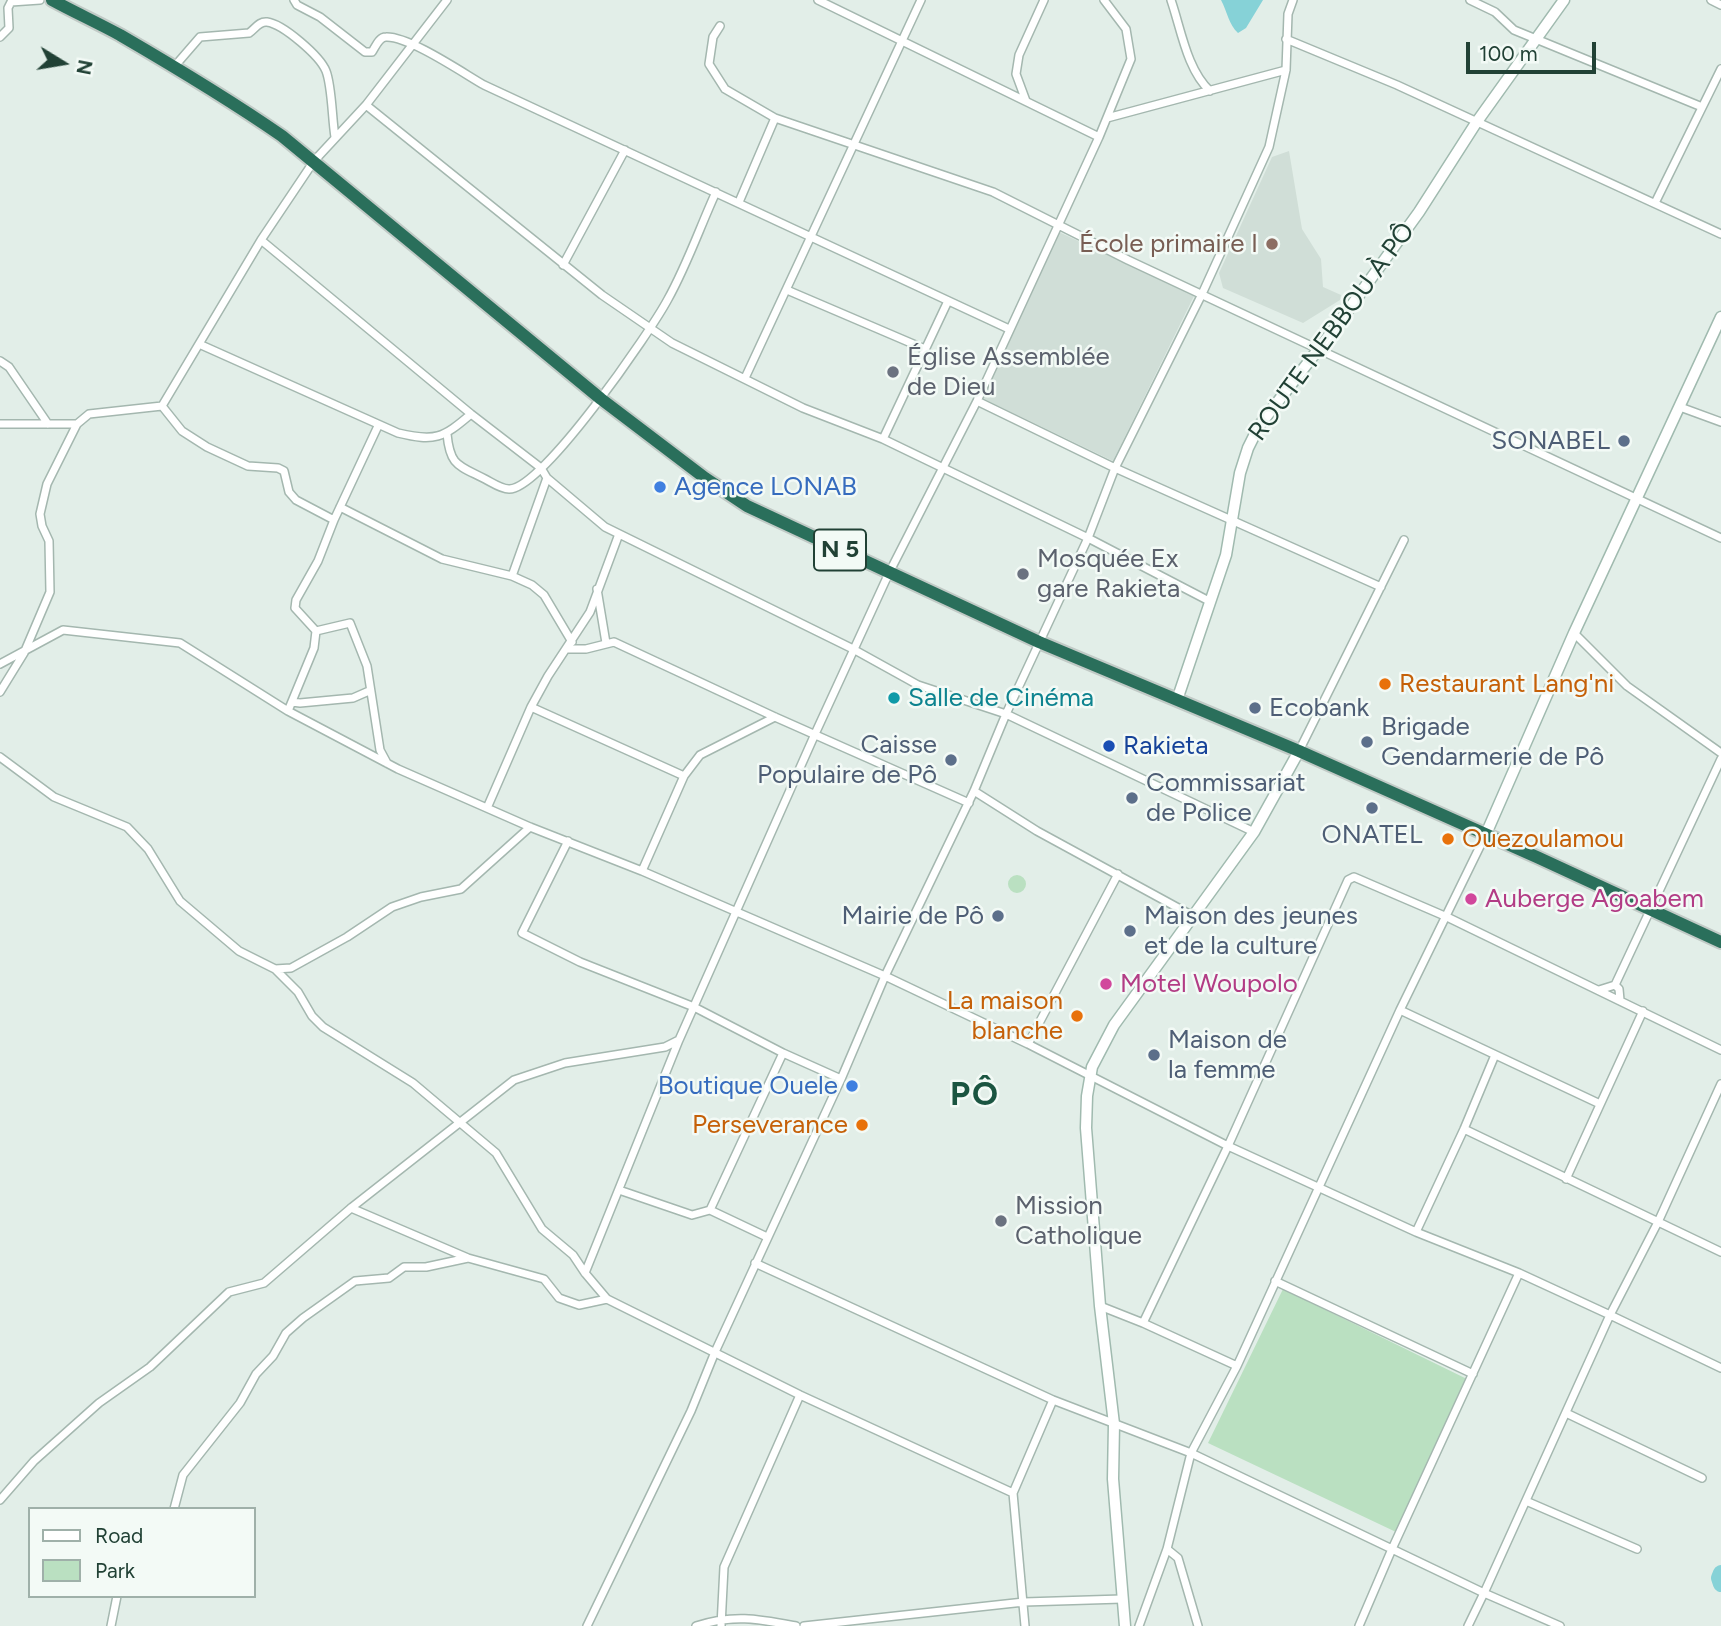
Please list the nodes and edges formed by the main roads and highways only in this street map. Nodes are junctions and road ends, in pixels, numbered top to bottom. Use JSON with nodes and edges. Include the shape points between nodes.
{"nodes":[{"id":1,"x":52,"y":0,"type":"edge"},
{"id":2,"x":1564,"y":0,"type":"edge"},
{"id":3,"x":1721,"y":317,"type":"edge"},
{"id":4,"x":1177,"y":700,"type":"junction"},
{"id":5,"x":1299,"y":751,"type":"junction"},
{"id":6,"x":1486,"y":835,"type":"junction"},
{"id":7,"x":1721,"y":942,"type":"edge"},
{"id":8,"x":1125,"y":1626,"type":"edge"}],
"edges":[{"from":1,"to":4,"type":"highway","number":"N 5","via":[[243,109],[314,161],[601,399],[747,506],[1039,642]]},
{"from":2,"to":4,"type":"main road","name":"ROUTE NEBBOU À PÔ","via":[[1476,122],[1419,212],[1259,426],[1240,473],[1226,555]]},
{"from":3,"to":6,"type":"main road"},
{"from":4,"to":5,"type":"highway","number":"N 5"},
{"from":5,"to":6,"type":"highway","number":"N 5"},
{"from":5,"to":8,"type":"main road","via":[[1254,832],[1114,1024],[1100,1048],[1087,1096]]},
{"from":6,"to":7,"type":"highway","number":"N 5"}]}
